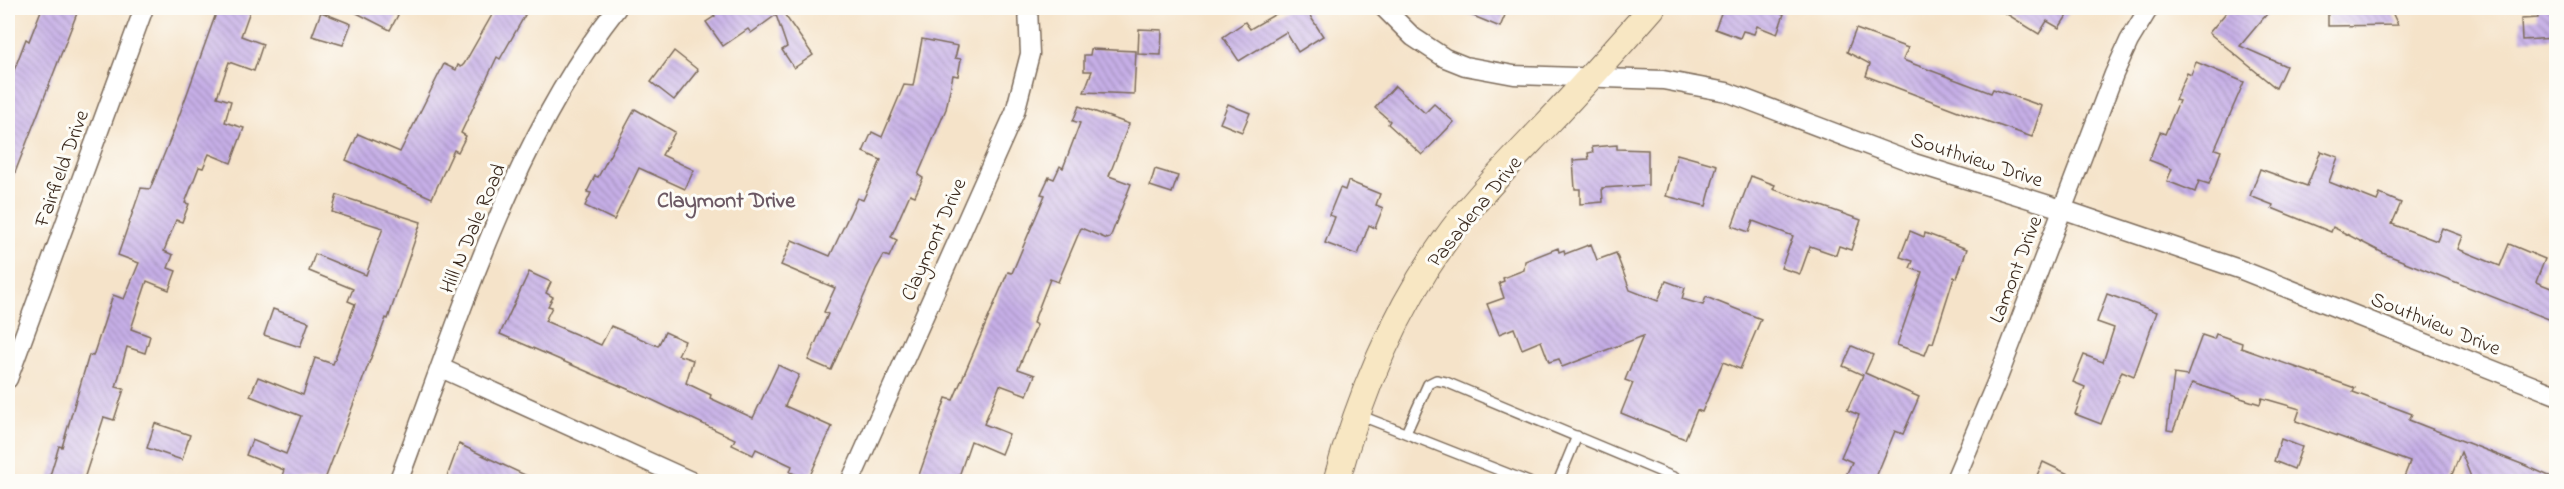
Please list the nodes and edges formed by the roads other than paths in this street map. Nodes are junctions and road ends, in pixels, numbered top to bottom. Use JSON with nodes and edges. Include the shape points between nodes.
{"nodes":[{"id":1,"x":144,"y":8,"type":"edge"},
{"id":2,"x":617,"y":8,"type":"edge"},
{"id":3,"x":1028,"y":8,"type":"edge"},
{"id":4,"x":1384,"y":8,"type":"edge"},
{"id":5,"x":1652,"y":8,"type":"edge"},
{"id":6,"x":2149,"y":8,"type":"edge"},
{"id":7,"x":1592,"y":76,"type":"junction"},
{"id":8,"x":2062,"y":209,"type":"junction"},
{"id":9,"x":441,"y":368,"type":"junction"},
{"id":10,"x":8,"y":379,"type":"edge"},
{"id":11,"x":2556,"y":394,"type":"edge"},
{"id":12,"x":1357,"y":414,"type":"junction"},
{"id":13,"x":1406,"y":433,"type":"junction"},
{"id":14,"x":1577,"y":436,"type":"junction"},
{"id":15,"x":398,"y":482,"type":"edge"},
{"id":16,"x":693,"y":482,"type":"edge"},
{"id":17,"x":850,"y":482,"type":"edge"},
{"id":18,"x":1336,"y":482,"type":"edge"},
{"id":19,"x":1529,"y":482,"type":"edge"},
{"id":20,"x":1558,"y":482,"type":"edge"},
{"id":21,"x":1685,"y":482,"type":"edge"},
{"id":22,"x":1954,"y":482,"type":"edge"}],
"edges":[{"from":1,"to":10,"type":"street","name":"Fairfield Drive"},
{"from":2,"to":9,"type":"street","name":"Hill N Dale Road","via":[[594,37],[543,123],[496,222]]},
{"from":3,"to":17,"type":"street","name":"Claymont Drive","via":[[1030,54],[1015,112]]},
{"from":4,"to":7,"type":"street","name":"Southview Drive","via":[[1413,37],[1465,66],[1514,75]]},
{"from":5,"to":7,"type":"street","name":"Pasadena Drive"},
{"from":6,"to":8,"type":"street","name":"Lamont Drive","via":[[2114,74]]},
{"from":7,"to":8,"type":"street","name":"Southview Drive","via":[[1663,80],[1727,92],[1914,163]]},
{"from":7,"to":12,"type":"street","name":"Pasadena Drive","via":[[1497,177],[1444,241],[1403,310]]},
{"from":8,"to":11,"type":"street","name":"Southview Drive","via":[[2239,269]]},
{"from":8,"to":22,"type":"street","name":"Lamont Drive"},
{"from":9,"to":15,"type":"street","name":"Hill N Dale Road"},
{"from":9,"to":16,"type":"street"},
{"from":12,"to":13,"type":"lane"},
{"from":12,"to":18,"type":"street","name":"Pasadena Drive"},
{"from":13,"to":14,"type":"lane","via":[[1428,384],[1436,380]]},
{"from":13,"to":19,"type":"lane"},
{"from":14,"to":20,"type":"lane"},
{"from":14,"to":21,"type":"lane"}]}
